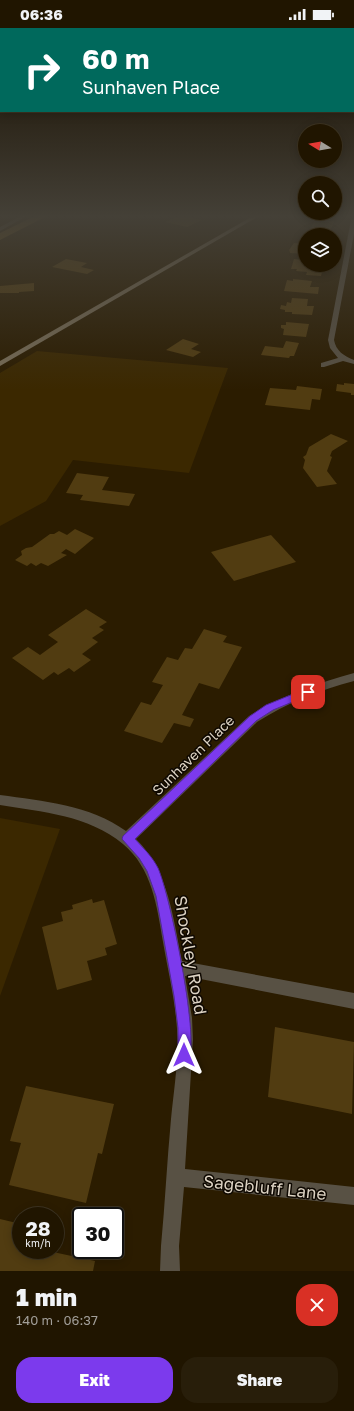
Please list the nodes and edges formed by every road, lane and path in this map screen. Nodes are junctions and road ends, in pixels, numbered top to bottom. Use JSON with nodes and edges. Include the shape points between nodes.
{"nodes":[{"id":1,"x":156,"y":274,"type":"edge"},
{"id":2,"x":344,"y":274,"type":"edge"},
{"id":3,"x":344,"y":358,"type":"junction"},
{"id":4,"x":354,"y":362,"type":"edge"},
{"id":5,"x":0,"y":364,"type":"edge"},
{"id":6,"x":324,"y":365,"type":"dead end"},
{"id":7,"x":354,"y":677,"type":"edge"},
{"id":8,"x":0,"y":800,"type":"edge"},
{"id":9,"x":127,"y":839,"type":"junction"},
{"id":10,"x":175,"y":967,"type":"junction"},
{"id":11,"x":354,"y":1001,"type":"edge"},
{"id":12,"x":176,"y":1177,"type":"junction"},
{"id":13,"x":354,"y":1196,"type":"edge"},
{"id":14,"x":170,"y":1271,"type":"edge"}],
"edges":[{"from":1,"to":5,"type":"main road"},
{"from":2,"to":3,"type":"street","via":[[331,340],[333,349]]},
{"from":3,"to":4,"type":"street"},
{"from":3,"to":6,"type":"street"},
{"from":7,"to":9,"type":"street","name":"Sunhaven Place","via":[[295,696],[253,719]]},
{"from":8,"to":9,"type":"street","name":"Shockley Road","via":[[66,811],[91,818]]},
{"from":9,"to":10,"type":"street","name":"Shockley Road","via":[[143,854],[152,869],[162,896]]},
{"from":10,"to":11,"type":"street"},
{"from":10,"to":12,"type":"street","name":"Shockley Road","via":[[184,1028],[184,1068]]},
{"from":12,"to":13,"type":"street","name":"Sagebluff Lane"},
{"from":12,"to":14,"type":"street","name":"Shockley Road"}]}
